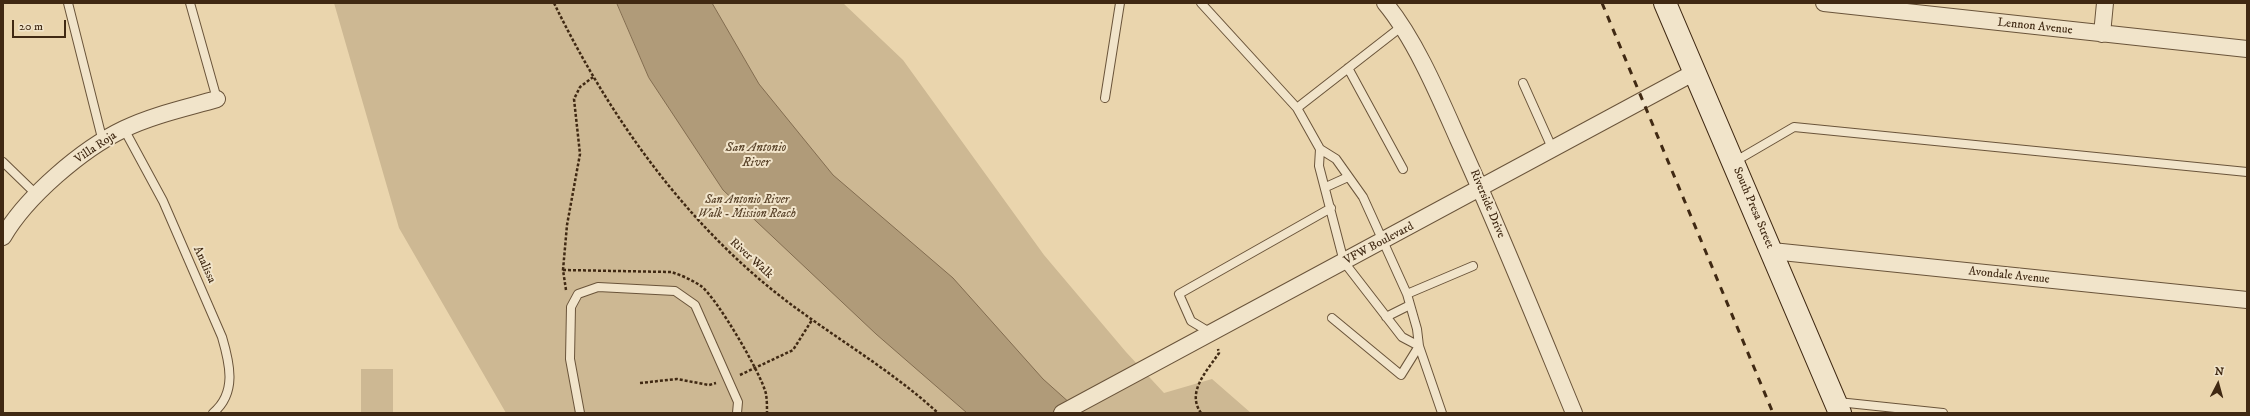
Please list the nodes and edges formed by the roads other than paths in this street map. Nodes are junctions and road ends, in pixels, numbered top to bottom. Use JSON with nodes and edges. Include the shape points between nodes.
{"nodes":[{"id":1,"x":68,"y":3,"type":"edge"},
{"id":2,"x":190,"y":3,"type":"edge"},
{"id":3,"x":1120,"y":3,"type":"edge"},
{"id":4,"x":1201,"y":3,"type":"edge"},
{"id":5,"x":1385,"y":3,"type":"edge"},
{"id":6,"x":1665,"y":3,"type":"edge"},
{"id":7,"x":1824,"y":3,"type":"edge"},
{"id":8,"x":2105,"y":3,"type":"edge"},
{"id":9,"x":1401,"y":27,"type":"junction"},
{"id":10,"x":2102,"y":34,"type":"junction"},
{"id":11,"x":2247,"y":49,"type":"edge"},
{"id":12,"x":1348,"y":68,"type":"junction"},
{"id":13,"x":1695,"y":72,"type":"junction"},
{"id":14,"x":1523,"y":83,"type":"dead end"},
{"id":15,"x":1105,"y":98,"type":"dead end"},
{"id":16,"x":216,"y":99,"type":"joint"},
{"id":17,"x":1297,"y":108,"type":"junction"},
{"id":18,"x":124,"y":129,"type":"junction"},
{"id":19,"x":102,"y":142,"type":"junction"},
{"id":20,"x":1320,"y":149,"type":"junction"},
{"id":21,"x":1553,"y":150,"type":"junction"},
{"id":22,"x":3,"y":162,"type":"edge"},
{"id":23,"x":1734,"y":162,"type":"junction"},
{"id":24,"x":1403,"y":169,"type":"dead end"},
{"id":25,"x":2247,"y":172,"type":"edge"},
{"id":26,"x":1348,"y":177,"type":"junction"},
{"id":27,"x":1326,"y":187,"type":"junction"},
{"id":28,"x":1481,"y":189,"type":"junction"},
{"id":29,"x":36,"y":194,"type":"junction"},
{"id":30,"x":1331,"y":208,"type":"junction"},
{"id":31,"x":3,"y":237,"type":"edge"},
{"id":32,"x":1384,"y":241,"type":"junction"},
{"id":33,"x":1772,"y":251,"type":"junction"},
{"id":34,"x":1344,"y":262,"type":"junction"},
{"id":35,"x":1473,"y":266,"type":"dead end"},
{"id":36,"x":1407,"y":294,"type":"junction"},
{"id":37,"x":2247,"y":300,"type":"edge"},
{"id":38,"x":1410,"y":305,"type":"junction"},
{"id":39,"x":1386,"y":317,"type":"junction"},
{"id":40,"x":1332,"y":318,"type":"dead end"},
{"id":41,"x":1211,"y":333,"type":"junction"},
{"id":42,"x":1419,"y":346,"type":"junction"},
{"id":43,"x":1837,"y":408,"type":"edge"},
{"id":44,"x":213,"y":413,"type":"edge"},
{"id":45,"x":580,"y":413,"type":"edge"},
{"id":46,"x":737,"y":413,"type":"edge"},
{"id":47,"x":1062,"y":413,"type":"edge"},
{"id":48,"x":1442,"y":413,"type":"edge"},
{"id":49,"x":1574,"y":413,"type":"edge"},
{"id":50,"x":1943,"y":413,"type":"edge"}],
"edges":[{"from":1,"to":19,"type":"lane"},
{"from":2,"to":16,"type":"lane"},
{"from":3,"to":15,"type":"lane"},
{"from":4,"to":17,"type":"lane"},
{"from":5,"to":9,"type":"street","name":"Riverside Drive"},
{"from":6,"to":13,"type":"main road","name":"South Presa Street"},
{"from":7,"to":10,"type":"street","name":"Lennon Avenue"},
{"from":8,"to":10,"type":"street"},
{"from":9,"to":12,"type":"lane"},
{"from":9,"to":28,"type":"street","name":"Riverside Drive","via":[[1444,107]]},
{"from":10,"to":11,"type":"street","name":"Lennon Avenue"},
{"from":12,"to":17,"type":"lane"},
{"from":12,"to":24,"type":"lane"},
{"from":13,"to":21,"type":"street","name":"VFW Boulevard"},
{"from":13,"to":23,"type":"main road","name":"South Presa Street"},
{"from":14,"to":21,"type":"lane"},
{"from":16,"to":18,"type":"street","name":"Villa Roja"},
{"from":17,"to":20,"type":"lane"},
{"from":18,"to":19,"type":"street","name":"Villa Roja"},
{"from":18,"to":44,"type":"lane","name":"Analissa","via":[[163,201],[222,337],[230,377],[228,394]]},
{"from":19,"to":29,"type":"street","name":"Villa Roja"},
{"from":20,"to":26,"type":"lane","via":[[1336,159]]},
{"from":20,"to":27,"type":"lane","via":[[1319,166]]},
{"from":21,"to":28,"type":"street","name":"VFW Boulevard"},
{"from":22,"to":29,"type":"lane"},
{"from":23,"to":25,"type":"lane","via":[[1794,127]]},
{"from":23,"to":33,"type":"main road","name":"South Presa Street"},
{"from":26,"to":27,"type":"lane"},
{"from":26,"to":32,"type":"lane","via":[[1363,197]]},
{"from":27,"to":30,"type":"lane"},
{"from":28,"to":32,"type":"street","name":"VFW Boulevard"},
{"from":28,"to":49,"type":"street","name":"Riverside Drive"},
{"from":29,"to":31,"type":"street","name":"Villa Roja"},
{"from":30,"to":34,"type":"lane"},
{"from":30,"to":41,"type":"lane","via":[[1179,294],[1191,321]]},
{"from":32,"to":34,"type":"street","name":"VFW Boulevard"},
{"from":32,"to":36,"type":"lane"},
{"from":33,"to":37,"type":"street","name":"Avondale Avenue"},
{"from":33,"to":43,"type":"main road","name":"South Presa Street"},
{"from":34,"to":39,"type":"lane"},
{"from":34,"to":41,"type":"street","name":"VFW Boulevard"},
{"from":35,"to":36,"type":"lane"},
{"from":36,"to":38,"type":"lane"},
{"from":38,"to":39,"type":"lane"},
{"from":38,"to":42,"type":"lane"},
{"from":39,"to":42,"type":"lane","via":[[1402,337]]},
{"from":40,"to":42,"type":"lane","via":[[1401,375]]},
{"from":41,"to":47,"type":"street","name":"VFW Boulevard"},
{"from":42,"to":48,"type":"lane"},
{"from":43,"to":50,"type":"lane"},
{"from":45,"to":46,"type":"lane","via":[[570,359],[571,306],[578,294],[598,287],[675,291],[695,305],[738,402]]}]}
